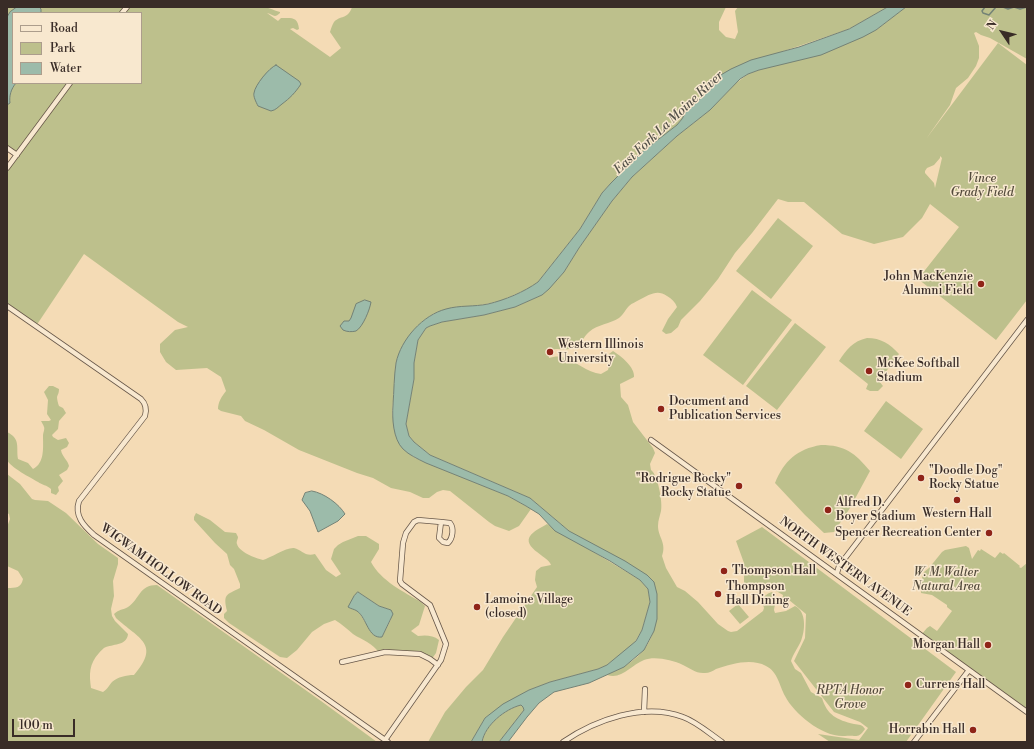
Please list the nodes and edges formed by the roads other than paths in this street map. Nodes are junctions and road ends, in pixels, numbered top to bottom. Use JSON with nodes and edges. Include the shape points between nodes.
{"nodes":[{"id":1,"x":69,"y":84,"type":"edge"},
{"id":2,"x":7,"y":148,"type":"edge"},
{"id":3,"x":17,"y":155,"type":"junction"},
{"id":4,"x":7,"y":168,"type":"edge"},
{"id":5,"x":7,"y":306,"type":"edge"},
{"id":6,"x":1027,"y":320,"type":"edge"},
{"id":7,"x":651,"y":440,"type":"dead end"},
{"id":8,"x":441,"y":522,"type":"junction"},
{"id":9,"x":837,"y":573,"type":"junction"},
{"id":10,"x":342,"y":662,"type":"dead end"},
{"id":11,"x":438,"y":665,"type":"junction"},
{"id":12,"x":969,"y":670,"type":"junction"},
{"id":13,"x":645,"y":689,"type":"dead end"},
{"id":14,"x":644,"y":712,"type":"junction"},
{"id":15,"x":1027,"y":712,"type":"edge"},
{"id":16,"x":386,"y":741,"type":"edge"},
{"id":17,"x":563,"y":742,"type":"edge"},
{"id":18,"x":721,"y":742,"type":"edge"},
{"id":19,"x":914,"y":742,"type":"edge"}],
"edges":[{"from":1,"to":3,"type":"street"},
{"from":2,"to":3,"type":"street"},
{"from":3,"to":4,"type":"street"},
{"from":5,"to":16,"type":"street","name":"WIGWAM HOLLOW ROAD","via":[[145,404],[145,416],[79,501],[79,517],[88,530]]},
{"from":6,"to":9,"type":"street","via":[[839,566]]},
{"from":7,"to":9,"type":"street","name":"NORTH WESTERN AVENUE"},
{"from":8,"to":8,"type":"street","via":[[448,522],[453,527],[452,538],[448,543],[439,538]]},
{"from":8,"to":11,"type":"street","via":[[418,520],[406,533],[402,543],[400,581],[431,608],[446,644],[444,655]]},
{"from":9,"to":12,"type":"street","name":"NORTH WESTERN AVENUE"},
{"from":10,"to":11,"type":"street","via":[[384,652],[420,654]]},
{"from":11,"to":16,"type":"street"},
{"from":12,"to":15,"type":"street","name":"NORTH WESTERN AVENUE"},
{"from":12,"to":19,"type":"street"},
{"from":13,"to":14,"type":"street"},
{"from":14,"to":17,"type":"street","via":[[601,721]]},
{"from":14,"to":18,"type":"street","via":[[682,716]]}]}
